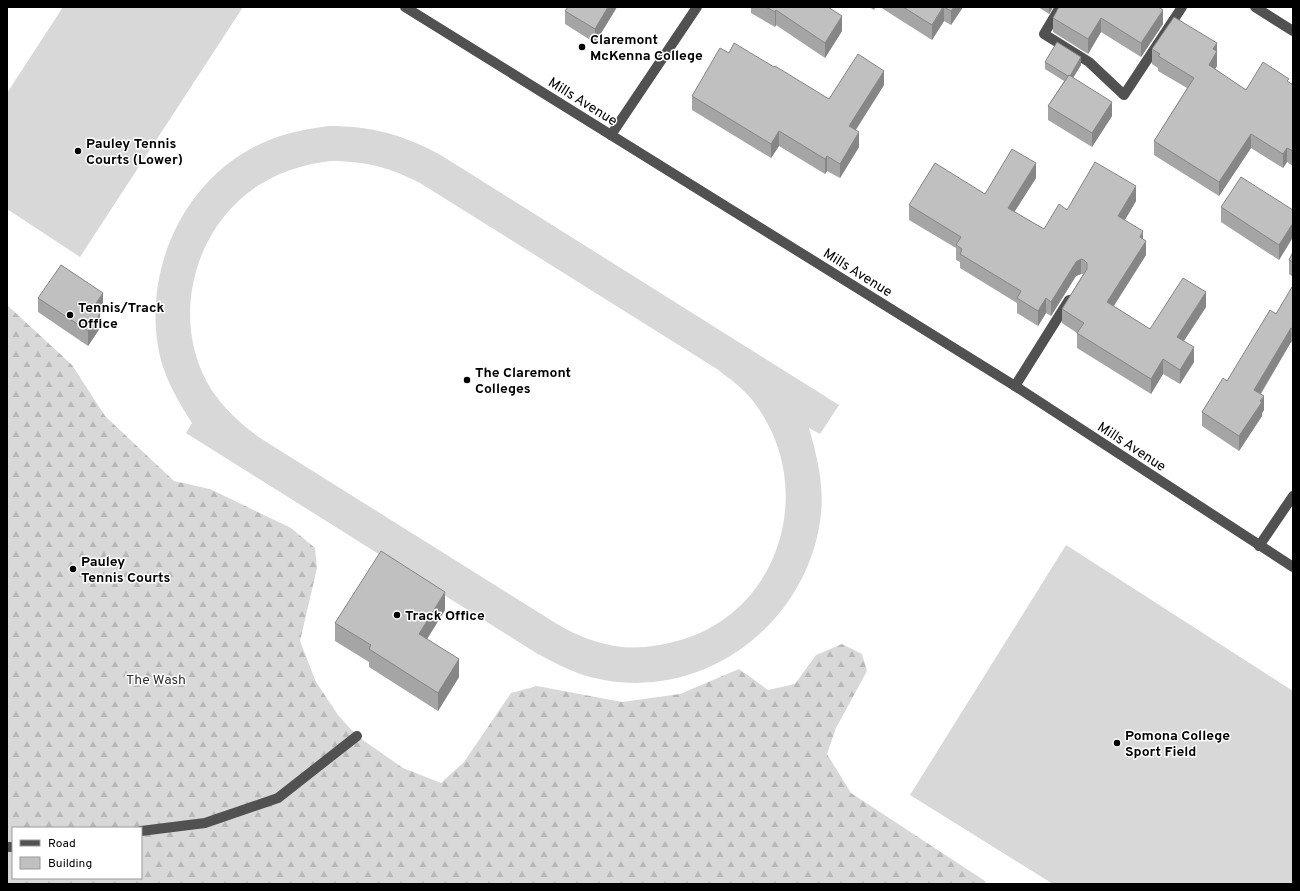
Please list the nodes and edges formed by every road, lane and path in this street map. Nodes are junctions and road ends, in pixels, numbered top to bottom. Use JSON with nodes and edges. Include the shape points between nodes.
{"nodes":[{"id":1,"x":405,"y":7,"type":"edge"},
{"id":2,"x":697,"y":7,"type":"edge"},
{"id":3,"x":1060,"y":7,"type":"edge"},
{"id":4,"x":1182,"y":7,"type":"edge"},
{"id":5,"x":1255,"y":7,"type":"edge"},
{"id":6,"x":1293,"y":31,"type":"edge"},
{"id":7,"x":611,"y":135,"type":"junction"},
{"id":8,"x":1073,"y":293,"type":"edge"},
{"id":9,"x":1015,"y":386,"type":"junction"},
{"id":10,"x":1293,"y":496,"type":"edge"},
{"id":11,"x":1259,"y":546,"type":"junction"},
{"id":12,"x":1293,"y":567,"type":"edge"},
{"id":13,"x":357,"y":736,"type":"dead end"},
{"id":14,"x":142,"y":831,"type":"edge"}],
"edges":[{"from":1,"to":7,"type":"street","name":"Mills Avenue"},
{"from":2,"to":7,"type":"street"},
{"from":3,"to":4,"type":"street","via":[[1044,34],[1089,62],[1124,95]]},
{"from":5,"to":6,"type":"street"},
{"from":7,"to":9,"type":"street","name":"Mills Avenue"},
{"from":8,"to":9,"type":"street"},
{"from":9,"to":11,"type":"street","name":"Mills Avenue"},
{"from":10,"to":11,"type":"street"},
{"from":11,"to":12,"type":"street","name":"Mills Avenue"},
{"from":13,"to":14,"type":"street","via":[[278,798],[206,823]]}]}
